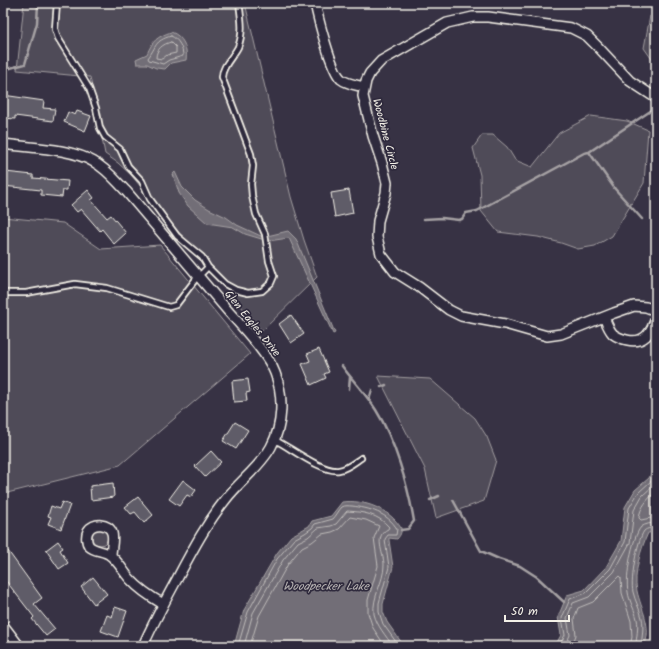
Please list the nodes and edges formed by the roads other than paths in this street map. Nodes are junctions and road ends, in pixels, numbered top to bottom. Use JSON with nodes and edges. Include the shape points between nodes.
{"nodes":[{"id":1,"x":57,"y":3,"type":"edge"},
{"id":2,"x":239,"y":3,"type":"edge"},
{"id":3,"x":314,"y":3,"type":"edge"},
{"id":4,"x":364,"y":87,"type":"junction"},
{"id":5,"x":656,"y":98,"type":"edge"},
{"id":6,"x":3,"y":144,"type":"edge"},
{"id":7,"x":208,"y":267,"type":"junction"},
{"id":8,"x":199,"y":276,"type":"junction"},
{"id":9,"x":3,"y":293,"type":"edge"},
{"id":10,"x":656,"y":311,"type":"edge"},
{"id":11,"x":604,"y":317,"type":"junction"},
{"id":12,"x":656,"y":318,"type":"edge"},
{"id":13,"x":274,"y":440,"type":"junction"},
{"id":14,"x":361,"y":458,"type":"dead end"},
{"id":15,"x":111,"y":555,"type":"dead end"},
{"id":16,"x":163,"y":604,"type":"junction"},
{"id":17,"x":3,"y":624,"type":"edge"},
{"id":18,"x":18,"y":646,"type":"edge"},
{"id":19,"x":143,"y":646,"type":"edge"}],
"edges":[{"from":1,"to":7,"type":"lane","via":[[55,29],[58,38],[89,88],[105,137],[120,149],[128,166],[142,181],[150,200],[177,236],[202,257]]},
{"from":2,"to":7,"type":"lane","via":[[241,36],[222,77],[251,154],[252,196],[255,211],[265,234],[274,276],[271,283],[262,291],[248,293],[225,284]]},
{"from":3,"to":4,"type":"street","via":[[336,74],[346,82]]},
{"from":4,"to":5,"type":"street","name":"Woodbine Circle","via":[[370,74],[381,61],[447,23],[473,17],[488,17],[571,28],[587,36],[630,81]]},
{"from":4,"to":11,"type":"street","name":"Woodbine Circle","via":[[363,96],[386,183],[377,237],[381,254],[395,272],[448,310],[461,316],[506,324],[547,336],[561,334]]},
{"from":6,"to":8,"type":"street","name":"Glen Eagles Drive","via":[[62,152],[93,161],[106,170],[126,191]]},
{"from":7,"to":8,"type":"lane"},
{"from":8,"to":9,"type":"lane","via":[[172,307],[107,288],[76,284],[26,293]]},
{"from":8,"to":13,"type":"street","name":"Glen Eagles Drive","via":[[270,362],[279,388],[281,404],[280,421]]},
{"from":10,"to":11,"type":"street","name":"Woodbine Circle","via":[[634,306]]},
{"from":11,"to":12,"type":"street","via":[[612,333],[631,341],[643,340],[649,334]]},
{"from":13,"to":14,"type":"lane","via":[[321,467],[332,470],[340,470]]},
{"from":13,"to":16,"type":"street","name":"Glen Eagles Drive","via":[[266,455],[226,498],[210,521]]},
{"from":15,"to":16,"type":"street","via":[[131,580],[146,594]]},
{"from":16,"to":19,"type":"street","name":"Glen Eagles Drive"},
{"from":17,"to":18,"type":"street"}]}
